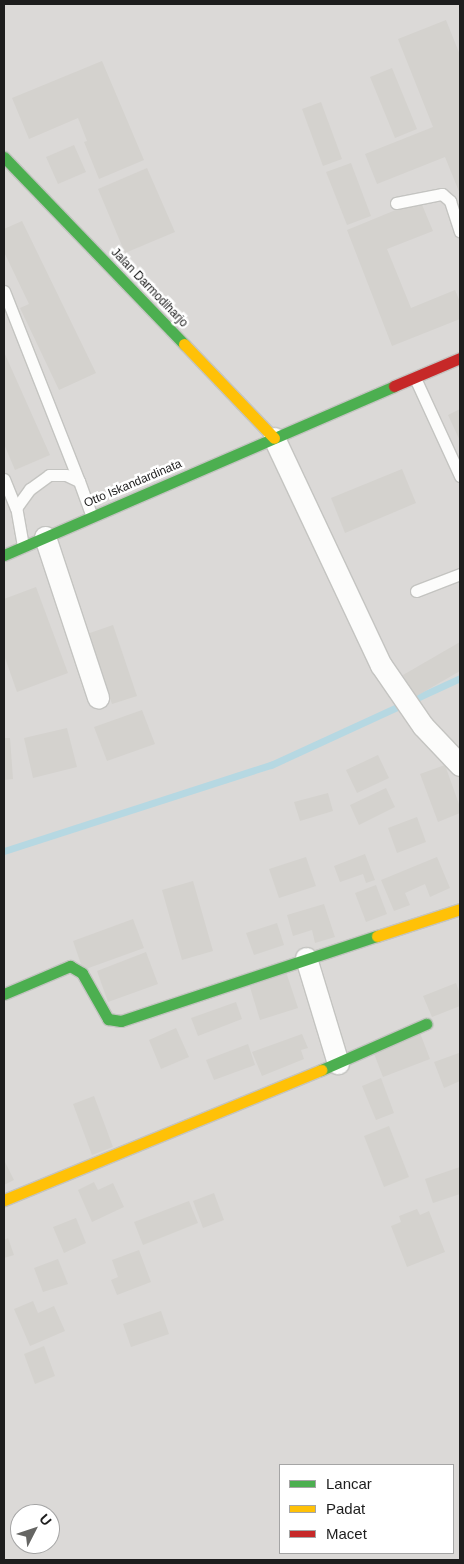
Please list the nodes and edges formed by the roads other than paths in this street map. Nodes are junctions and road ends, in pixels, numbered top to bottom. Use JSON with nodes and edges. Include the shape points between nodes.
{"nodes":[{"id":1,"x":4,"y":157,"type":"edge"},
{"id":2,"x":396,"y":203,"type":"dead end"},
{"id":3,"x":460,"y":231,"type":"edge"},
{"id":4,"x":4,"y":291,"type":"edge"},
{"id":5,"x":460,"y":358,"type":"edge"},
{"id":6,"x":415,"y":378,"type":"junction"},
{"id":7,"x":274,"y":438,"type":"junction"},
{"id":8,"x":460,"y":476,"type":"edge"},
{"id":9,"x":4,"y":479,"type":"edge"},
{"id":10,"x":79,"y":481,"type":"junction"},
{"id":11,"x":16,"y":508,"type":"junction"},
{"id":12,"x":92,"y":516,"type":"junction"},
{"id":13,"x":45,"y":537,"type":"junction"},
{"id":14,"x":23,"y":547,"type":"junction"},
{"id":15,"x":4,"y":555,"type":"edge"},
{"id":16,"x":460,"y":574,"type":"edge"},
{"id":17,"x":416,"y":591,"type":"dead end"},
{"id":18,"x":98,"y":697,"type":"dead end"},
{"id":19,"x":460,"y":765,"type":"edge"},
{"id":20,"x":460,"y":909,"type":"edge"},
{"id":21,"x":306,"y":958,"type":"junction"},
{"id":22,"x":4,"y":994,"type":"edge"},
{"id":23,"x":426,"y":1024,"type":"dead end"},
{"id":24,"x":338,"y":1063,"type":"junction"},
{"id":25,"x":4,"y":1200,"type":"edge"}],
"edges":[{"from":1,"to":7,"type":"street","name":"Jalan Darmodiharjo"},
{"from":2,"to":3,"type":"lane","via":[[442,194],[450,202]]},
{"from":4,"to":10,"type":"lane"},
{"from":5,"to":6,"type":"street","name":"Otto Iskandardinata"},
{"from":6,"to":7,"type":"street","name":"Otto Iskandardinata"},
{"from":6,"to":8,"type":"lane"},
{"from":7,"to":12,"type":"street","name":"Otto Iskandardinata"},
{"from":7,"to":19,"type":"street","via":[[367,638],[423,726]]},
{"from":9,"to":11,"type":"lane"},
{"from":10,"to":11,"type":"lane","via":[[66,475],[49,475],[30,489]]},
{"from":10,"to":12,"type":"lane"},
{"from":11,"to":14,"type":"lane"},
{"from":12,"to":13,"type":"street","name":"Otto Iskandardinata"},
{"from":13,"to":14,"type":"street","name":"Otto Iskandardinata"},
{"from":13,"to":18,"type":"street"},
{"from":14,"to":15,"type":"street","name":"Otto Iskandardinata"},
{"from":16,"to":17,"type":"lane"},
{"from":20,"to":21,"type":"street"},
{"from":21,"to":22,"type":"street","via":[[121,1021],[108,1019],[82,973],[70,966]]},
{"from":21,"to":24,"type":"street"},
{"from":23,"to":24,"type":"street"},
{"from":24,"to":25,"type":"street"}]}
